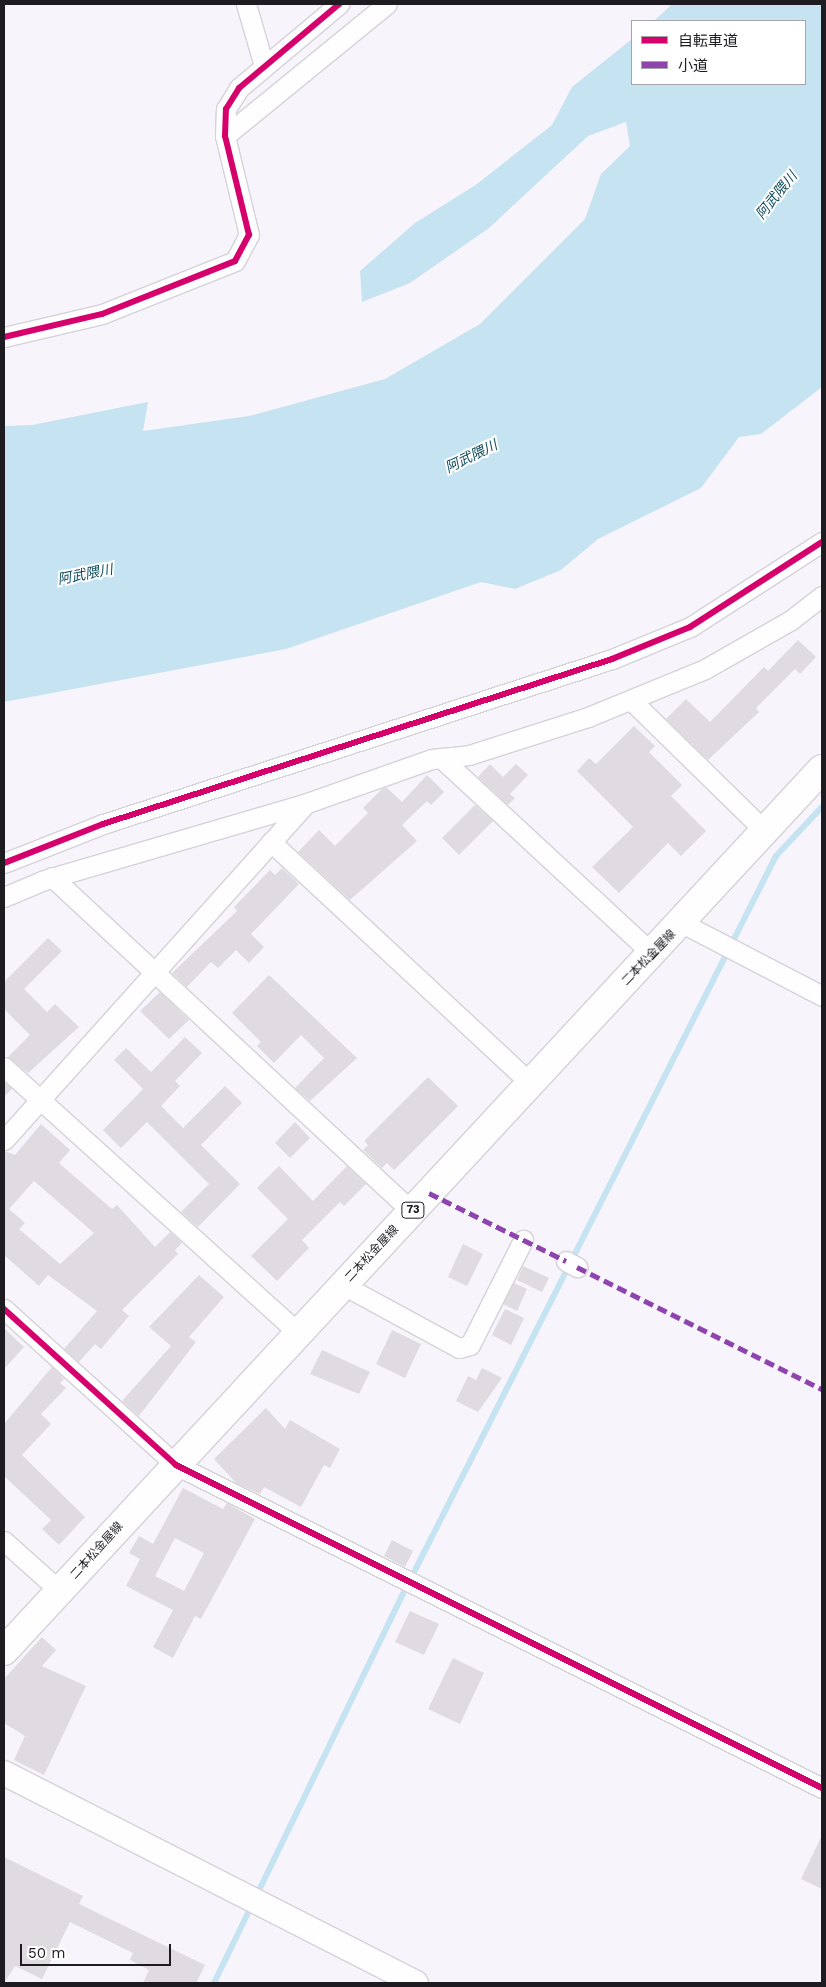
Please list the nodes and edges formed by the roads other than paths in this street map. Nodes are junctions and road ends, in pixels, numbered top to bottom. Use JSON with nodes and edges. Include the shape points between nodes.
{"nodes":[{"id":1,"x":246,"y":4,"type":"edge"},
{"id":2,"x":339,"y":4,"type":"edge"},
{"id":3,"x":387,"y":4,"type":"edge"},
{"id":4,"x":264,"y":66,"type":"junction"},
{"id":5,"x":225,"y":136,"type":"junction"},
{"id":6,"x":4,"y":337,"type":"edge"},
{"id":7,"x":822,"y":542,"type":"edge"},
{"id":8,"x":822,"y":596,"type":"edge"},
{"id":9,"x":631,"y":700,"type":"junction"},
{"id":10,"x":441,"y":758,"type":"junction"},
{"id":11,"x":822,"y":769,"type":"edge"},
{"id":12,"x":307,"y":803,"type":"junction"},
{"id":13,"x":765,"y":831,"type":"junction"},
{"id":14,"x":271,"y":842,"type":"junction"},
{"id":15,"x":4,"y":863,"type":"edge"},
{"id":16,"x":52,"y":877,"type":"junction"},
{"id":17,"x":4,"y":897,"type":"edge"},
{"id":18,"x":682,"y":923,"type":"junction"},
{"id":19,"x":653,"y":954,"type":"junction"},
{"id":20,"x":155,"y":971,"type":"junction"},
{"id":21,"x":822,"y":996,"type":"edge"},
{"id":22,"x":4,"y":1067,"type":"edge"},
{"id":23,"x":530,"y":1083,"type":"junction"},
{"id":24,"x":40,"y":1099,"type":"junction"},
{"id":25,"x":4,"y":1140,"type":"edge"},
{"id":26,"x":412,"y":1211,"type":"junction"},
{"id":27,"x":523,"y":1240,"type":"dead end"},
{"id":28,"x":343,"y":1285,"type":"junction"},
{"id":29,"x":4,"y":1309,"type":"edge"},
{"id":30,"x":298,"y":1333,"type":"junction"},
{"id":31,"x":176,"y":1465,"type":"junction"},
{"id":32,"x":4,"y":1541,"type":"edge"},
{"id":33,"x":60,"y":1591,"type":"junction"},
{"id":34,"x":4,"y":1651,"type":"edge"},
{"id":35,"x":4,"y":1773,"type":"edge"},
{"id":36,"x":822,"y":1788,"type":"edge"},
{"id":37,"x":416,"y":1983,"type":"edge"}],
"edges":[{"from":1,"to":4,"type":"street"},
{"from":2,"to":4,"type":"street"},
{"from":3,"to":5,"type":"street"},
{"from":4,"to":5,"type":"street","via":[[239,88],[226,109]]},
{"from":5,"to":6,"type":"street","via":[[249,235],[235,261],[102,314]]},
{"from":7,"to":15,"type":"street","via":[[690,627],[612,659],[113,821]]},
{"from":8,"to":9,"type":"street","via":[[790,620],[705,668]]},
{"from":9,"to":10,"type":"street","via":[[469,755]]},
{"from":9,"to":13,"type":"street"},
{"from":10,"to":12,"type":"street"},
{"from":10,"to":19,"type":"street"},
{"from":11,"to":13,"type":"main road","name":"二本松金屋線","number":"73"},
{"from":12,"to":14,"type":"street"},
{"from":12,"to":16,"type":"street"},
{"from":13,"to":18,"type":"main road","name":"二本松金屋線","number":"73"},
{"from":14,"to":20,"type":"street"},
{"from":14,"to":23,"type":"street"},
{"from":16,"to":17,"type":"street"},
{"from":16,"to":20,"type":"street"},
{"from":18,"to":19,"type":"main road","name":"二本松金屋線","number":"73"},
{"from":18,"to":21,"type":"street"},
{"from":19,"to":23,"type":"main road","name":"二本松金屋線","number":"73"},
{"from":20,"to":24,"type":"street"},
{"from":20,"to":26,"type":"street"},
{"from":22,"to":24,"type":"street"},
{"from":23,"to":26,"type":"main road","name":"二本松金屋線","number":"73"},
{"from":24,"to":25,"type":"street"},
{"from":24,"to":30,"type":"street"},
{"from":26,"to":28,"type":"main road","name":"二本松金屋線","number":"73"},
{"from":27,"to":28,"type":"street","via":[[470,1345],[459,1348]]},
{"from":28,"to":30,"type":"main road","name":"二本松金屋線","number":"73"},
{"from":29,"to":31,"type":"street"},
{"from":30,"to":31,"type":"main road","name":"二本松金屋線","number":"73"},
{"from":31,"to":33,"type":"main road","name":"二本松金屋線","number":"73"},
{"from":31,"to":36,"type":"street"},
{"from":32,"to":33,"type":"street"},
{"from":33,"to":34,"type":"main road","name":"二本松金屋線","number":"73"},
{"from":35,"to":37,"type":"street"}]}
